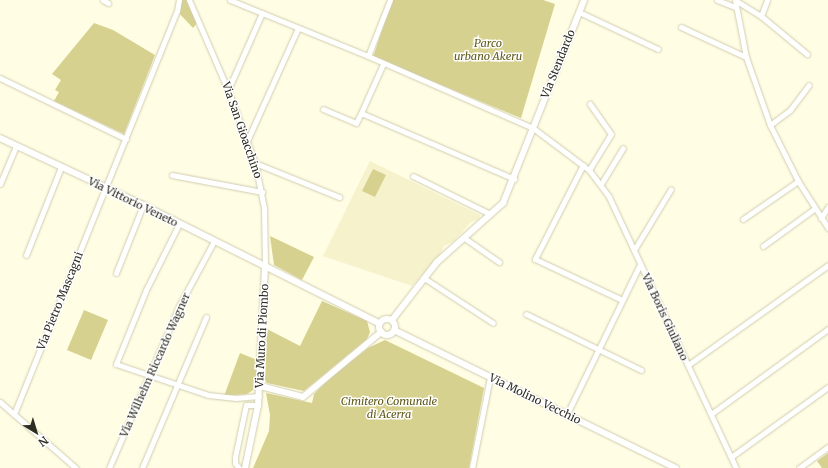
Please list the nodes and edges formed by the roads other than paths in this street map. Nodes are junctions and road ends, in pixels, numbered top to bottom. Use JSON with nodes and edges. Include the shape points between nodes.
{"nodes":[{"id":1,"x":178,"y":0,"type":"edge"},
{"id":2,"x":189,"y":0,"type":"edge"},
{"id":3,"x":230,"y":0,"type":"edge"},
{"id":4,"x":390,"y":0,"type":"edge"},
{"id":5,"x":584,"y":0,"type":"edge"},
{"id":6,"x":717,"y":0,"type":"edge"},
{"id":7,"x":735,"y":0,"type":"edge"},
{"id":8,"x":767,"y":0,"type":"edge"},
{"id":9,"x":736,"y":7,"type":"junction"},
{"id":10,"x":579,"y":12,"type":"junction"},
{"id":11,"x":262,"y":13,"type":"junction"},
{"id":12,"x":761,"y":16,"type":"junction"},
{"id":13,"x":681,"y":27,"type":"dead end"},
{"id":14,"x":298,"y":28,"type":"junction"},
{"id":15,"x":658,"y":49,"type":"dead end"},
{"id":16,"x":807,"y":54,"type":"dead end"},
{"id":17,"x":368,"y":56,"type":"junction"},
{"id":18,"x":746,"y":57,"type":"junction"},
{"id":19,"x":383,"y":64,"type":"junction"},
{"id":20,"x":0,"y":78,"type":"edge"},
{"id":21,"x":809,"y":85,"type":"dead end"},
{"id":22,"x":228,"y":90,"type":"junction"},
{"id":23,"x":590,"y":104,"type":"dead end"},
{"id":24,"x":323,"y":109,"type":"dead end"},
{"id":25,"x":361,"y":113,"type":"junction"},
{"id":26,"x":770,"y":125,"type":"junction"},
{"id":27,"x":533,"y":128,"type":"junction"},
{"id":28,"x":0,"y":138,"type":"edge"},
{"id":29,"x":126,"y":139,"type":"junction"},
{"id":30,"x":247,"y":140,"type":"junction"},
{"id":31,"x":16,"y":146,"type":"junction"},
{"id":32,"x":623,"y":148,"type":"dead end"},
{"id":33,"x":255,"y":163,"type":"junction"},
{"id":34,"x":583,"y":166,"type":"junction"},
{"id":35,"x":61,"y":167,"type":"junction"},
{"id":36,"x":589,"y":170,"type":"junction"},
{"id":37,"x":172,"y":175,"type":"dead end"},
{"id":38,"x":413,"y":176,"type":"dead end"},
{"id":39,"x":514,"y":179,"type":"junction"},
{"id":40,"x":798,"y":181,"type":"junction"},
{"id":41,"x":0,"y":184,"type":"edge"},
{"id":42,"x":601,"y":184,"type":"junction"},
{"id":43,"x":106,"y":188,"type":"junction"},
{"id":44,"x":671,"y":189,"type":"dead end"},
{"id":45,"x":262,"y":192,"type":"junction"},
{"id":46,"x":339,"y":197,"type":"dead end"},
{"id":47,"x":143,"y":205,"type":"junction"},
{"id":48,"x":828,"y":207,"type":"edge"},
{"id":49,"x":814,"y":209,"type":"junction"},
{"id":50,"x":490,"y":214,"type":"junction"},
{"id":51,"x":821,"y":218,"type":"junction"},
{"id":52,"x":743,"y":219,"type":"dead end"},
{"id":53,"x":179,"y":224,"type":"junction"},
{"id":54,"x":828,"y":228,"type":"edge"},
{"id":55,"x":463,"y":237,"type":"junction"},
{"id":56,"x":214,"y":241,"type":"junction"},
{"id":57,"x":763,"y":246,"type":"dead end"},
{"id":58,"x":634,"y":250,"type":"junction"},
{"id":59,"x":26,"y":255,"type":"dead end"},
{"id":60,"x":499,"y":262,"type":"dead end"},
{"id":61,"x":640,"y":264,"type":"junction"},
{"id":62,"x":828,"y":265,"type":"edge"},
{"id":63,"x":265,"y":267,"type":"junction"},
{"id":64,"x":116,"y":273,"type":"dead end"},
{"id":65,"x":424,"y":278,"type":"junction"},
{"id":66,"x":622,"y":300,"type":"junction"},
{"id":67,"x":526,"y":314,"type":"dead end"},
{"id":68,"x":206,"y":318,"type":"dead end"},
{"id":69,"x":392,"y":320,"type":"junction"},
{"id":70,"x":379,"y":323,"type":"junction"},
{"id":71,"x":493,"y":323,"type":"dead end"},
{"id":72,"x":828,"y":329,"type":"edge"},
{"id":73,"x":394,"y":330,"type":"junction"},
{"id":74,"x":381,"y":332,"type":"junction"},
{"id":75,"x":598,"y":350,"type":"junction"},
{"id":76,"x":688,"y":365,"type":"junction"},
{"id":77,"x":641,"y":370,"type":"dead end"},
{"id":78,"x":149,"y":376,"type":"junction"},
{"id":79,"x":490,"y":377,"type":"junction"},
{"id":80,"x":178,"y":386,"type":"junction"},
{"id":81,"x":260,"y":386,"type":"junction"},
{"id":82,"x":828,"y":387,"type":"edge"},
{"id":83,"x":259,"y":396,"type":"junction"},
{"id":84,"x":0,"y":402,"type":"edge"},
{"id":85,"x":258,"y":405,"type":"junction"},
{"id":86,"x":14,"y":414,"type":"junction"},
{"id":87,"x":568,"y":414,"type":"junction"},
{"id":88,"x":711,"y":414,"type":"junction"},
{"id":89,"x":828,"y":447,"type":"edge"},
{"id":90,"x":731,"y":457,"type":"junction"},
{"id":91,"x":76,"y":468,"type":"edge"},
{"id":92,"x":109,"y":468,"type":"edge"},
{"id":93,"x":142,"y":468,"type":"edge"},
{"id":94,"x":240,"y":468,"type":"edge"},
{"id":95,"x":245,"y":468,"type":"edge"},
{"id":96,"x":472,"y":468,"type":"edge"},
{"id":97,"x":676,"y":468,"type":"edge"},
{"id":98,"x":736,"y":468,"type":"edge"},
{"id":99,"x":799,"y":468,"type":"edge"}],
"edges":[{"from":1,"to":29,"type":"street","name":"Via Pietro Mascagni","via":[[177,10]]},
{"from":2,"to":22,"type":"street","name":"Via San Gioacchino"},
{"from":3,"to":11,"type":"street","name":"Via Boris Giuliano"},
{"from":4,"to":17,"type":"street"},
{"from":5,"to":10,"type":"street","name":"Via Stendardo"},
{"from":6,"to":9,"type":"street"},
{"from":7,"to":9,"type":"street"},
{"from":7,"to":12,"type":"street"},
{"from":8,"to":12,"type":"street"},
{"from":9,"to":18,"type":"street"},
{"from":10,"to":15,"type":"street"},
{"from":10,"to":27,"type":"street","name":"Via Stendardo"},
{"from":11,"to":14,"type":"street","name":"Via Boris Giuliano"},
{"from":11,"to":22,"type":"street"},
{"from":12,"to":16,"type":"street"},
{"from":13,"to":18,"type":"street"},
{"from":14,"to":17,"type":"street","name":"Via Boris Giuliano"},
{"from":14,"to":30,"type":"street"},
{"from":17,"to":19,"type":"street","name":"Via Boris Giuliano"},
{"from":18,"to":26,"type":"street"},
{"from":19,"to":25,"type":"street"},
{"from":19,"to":27,"type":"street","name":"Via Boris Giuliano"},
{"from":20,"to":29,"type":"street"},
{"from":21,"to":26,"type":"street","via":[[790,110]]},
{"from":22,"to":30,"type":"street","name":"Via San Gioacchino"},
{"from":23,"to":36,"type":"street","via":[[611,134]]},
{"from":24,"to":25,"type":"street","via":[[356,123]]},
{"from":25,"to":39,"type":"street"},
{"from":26,"to":40,"type":"street"},
{"from":27,"to":34,"type":"street","name":"Via Boris Giuliano"},
{"from":27,"to":39,"type":"street","name":"Via Stendardo"},
{"from":28,"to":31,"type":"street","name":"Via Vittorio Veneto"},
{"from":29,"to":43,"type":"street","name":"Via Pietro Mascagni"},
{"from":30,"to":33,"type":"street","name":"Via San Gioacchino"},
{"from":31,"to":35,"type":"street","name":"Via Vittorio Veneto"},
{"from":31,"to":41,"type":"street"},
{"from":32,"to":42,"type":"street"},
{"from":33,"to":45,"type":"street","name":"Via San Gioacchino"},
{"from":33,"to":46,"type":"street"},
{"from":34,"to":36,"type":"street","name":"Via Boris Giuliano"},
{"from":34,"to":66,"type":"street","via":[[535,258]]},
{"from":35,"to":43,"type":"street","name":"Via Vittorio Veneto"},
{"from":35,"to":59,"type":"street"},
{"from":36,"to":42,"type":"street","name":"Via Boris Giuliano"},
{"from":37,"to":45,"type":"street"},
{"from":38,"to":50,"type":"street"},
{"from":39,"to":50,"type":"street","name":"Via Stendardo","via":[[503,203]]},
{"from":40,"to":49,"type":"street"},
{"from":40,"to":52,"type":"street"},
{"from":42,"to":58,"type":"street","name":"Via Boris Giuliano"},
{"from":43,"to":47,"type":"street","name":"Via Vittorio Veneto"},
{"from":43,"to":86,"type":"street","name":"Via Pietro Mascagni"},
{"from":44,"to":58,"type":"street"},
{"from":45,"to":63,"type":"street","name":"Via San Gioacchino"},
{"from":47,"to":53,"type":"street","name":"Via Vittorio Veneto"},
{"from":47,"to":64,"type":"street"},
{"from":48,"to":51,"type":"street"},
{"from":49,"to":51,"type":"street"},
{"from":49,"to":57,"type":"street"},
{"from":50,"to":55,"type":"street","name":"Via Stendardo"},
{"from":51,"to":54,"type":"street"},
{"from":53,"to":56,"type":"street","name":"Via Vittorio Veneto"},
{"from":53,"to":78,"type":"street","via":[[146,290],[116,364]]},
{"from":55,"to":60,"type":"street"},
{"from":55,"to":65,"type":"street","name":"Via Stendardo"},
{"from":56,"to":63,"type":"street","name":"Via Vittorio Veneto"},
{"from":56,"to":78,"type":"street","name":"Via Wilhelm Riccardo Wagner","via":[[179,306]]},
{"from":58,"to":61,"type":"street","name":"Via Boris Giuliano"},
{"from":61,"to":66,"type":"street"},
{"from":61,"to":76,"type":"street","name":"Via Boris Giuliano"},
{"from":62,"to":76,"type":"street"},
{"from":63,"to":70,"type":"street"},
{"from":63,"to":81,"type":"street","name":"Via Muro di Piombo"},
{"from":65,"to":69,"type":"street","name":"Via Stendardo"},
{"from":65,"to":71,"type":"street"},
{"from":66,"to":75,"type":"street"},
{"from":67,"to":75,"type":"street"},
{"from":68,"to":80,"type":"street"},
{"from":69,"to":70,"type":"street","via":[[384,319]]},
{"from":69,"to":73,"type":"street"},
{"from":70,"to":74,"type":"street"},
{"from":72,"to":88,"type":"street"},
{"from":73,"to":74,"type":"street","via":[[388,335]]},
{"from":73,"to":79,"type":"street","name":"Via Molino Vecchio"},
{"from":74,"to":81,"type":"street","via":[[302,397]]},
{"from":75,"to":77,"type":"street"},
{"from":75,"to":87,"type":"street"},
{"from":76,"to":88,"type":"street","name":"Via Boris Giuliano"},
{"from":78,"to":80,"type":"street"},
{"from":78,"to":92,"type":"street","name":"Via Wilhelm Riccardo Wagner"},
{"from":79,"to":87,"type":"street","name":"Via Molino Vecchio"},
{"from":79,"to":96,"type":"street"},
{"from":80,"to":83,"type":"street","via":[[208,395],[236,398]]},
{"from":80,"to":93,"type":"street"},
{"from":81,"to":83,"type":"street","name":"Via Muro di Piombo"},
{"from":82,"to":90,"type":"street"},
{"from":83,"to":85,"type":"street","name":"Via Muro di Piombo"},
{"from":84,"to":86,"type":"street"},
{"from":85,"to":94,"type":"street","name":"Via Muro di Piombo","via":[[246,405],[235,457],[235,463]]},
{"from":85,"to":95,"type":"street","name":"Via Muro di Piombo"},
{"from":86,"to":91,"type":"street"},
{"from":87,"to":97,"type":"street","name":"Via Molino Vecchio"},
{"from":88,"to":90,"type":"street","name":"Via Boris Giuliano"},
{"from":89,"to":99,"type":"street"},
{"from":90,"to":98,"type":"street","name":"Via Boris Giuliano"}]}
